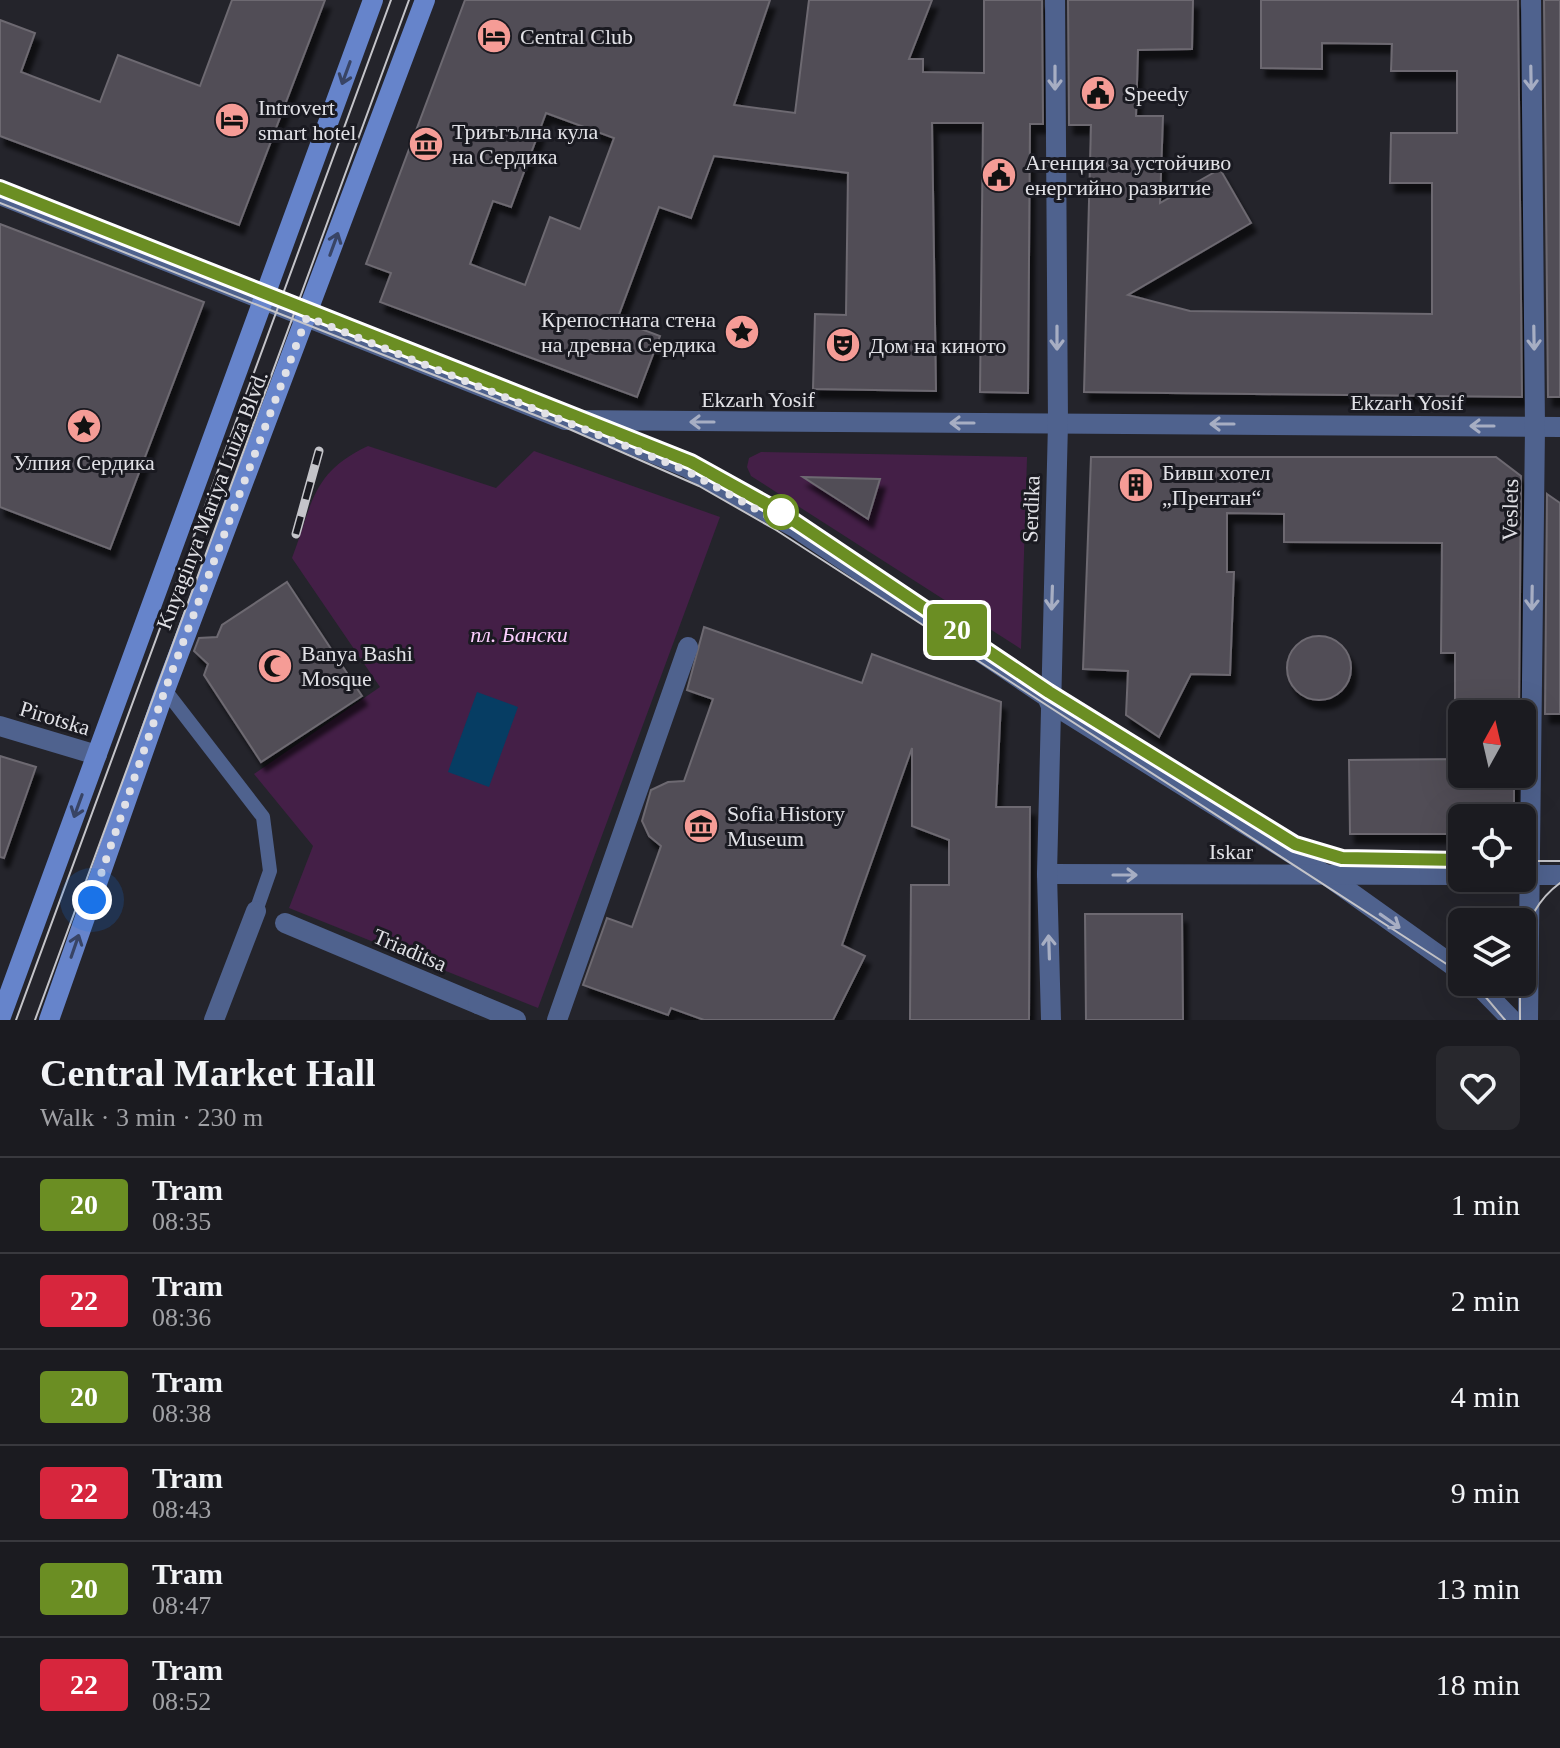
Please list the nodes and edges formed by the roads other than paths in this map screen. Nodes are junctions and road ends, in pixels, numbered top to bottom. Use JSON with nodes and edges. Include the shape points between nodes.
{"nodes":[{"id":1,"x":373,"y":0,"type":"edge"},
{"id":2,"x":425,"y":0,"type":"edge"},
{"id":3,"x":1055,"y":0,"type":"edge"},
{"id":4,"x":1531,"y":0,"type":"edge"},
{"id":5,"x":0,"y":195,"type":"edge"},
{"id":6,"x":264,"y":299,"type":"junction"},
{"id":7,"x":307,"y":317,"type":"junction"},
{"id":8,"x":565,"y":420,"type":"junction"},
{"id":9,"x":1058,"y":423,"type":"junction"},
{"id":10,"x":1535,"y":427,"type":"junction"},
{"id":11,"x":1560,"y":427,"type":"edge"},
{"id":12,"x":688,"y":647,"type":"dead end"},
{"id":13,"x":165,"y":690,"type":"junction"},
{"id":14,"x":1049,"y":702,"type":"junction"},
{"id":15,"x":0,"y":726,"type":"edge"},
{"id":16,"x":97,"y":755,"type":"junction"},
{"id":17,"x":1527,"y":804,"type":"edge"},
{"id":18,"x":1047,"y":874,"type":"junction"},
{"id":19,"x":1326,"y":875,"type":"junction"},
{"id":20,"x":1448,"y":875,"type":"edge"},
{"id":21,"x":1536,"y":875,"type":"edge"},
{"id":22,"x":1560,"y":875,"type":"edge"},
{"id":23,"x":1525,"y":892,"type":"edge"},
{"id":24,"x":256,"y":911,"type":"joint"},
{"id":25,"x":285,"y":923,"type":"dead end"},
{"id":26,"x":1448,"y":962,"type":"edge"},
{"id":27,"x":1489,"y":996,"type":"edge"},
{"id":28,"x":0,"y":1019,"type":"edge"},
{"id":29,"x":49,"y":1020,"type":"edge"},
{"id":30,"x":214,"y":1020,"type":"edge"},
{"id":31,"x":516,"y":1020,"type":"edge"},
{"id":32,"x":557,"y":1020,"type":"edge"},
{"id":33,"x":1051,"y":1020,"type":"edge"},
{"id":34,"x":1512,"y":1020,"type":"edge"},
{"id":35,"x":1528,"y":1020,"type":"edge"}],
"edges":[{"from":1,"to":6,"type":"main road","name":"Knyaginya Mariya Luiza Blvd.","one_way":true},
{"from":7,"to":2,"type":"main road","name":"Knyaginya Mariya Luiza Blvd.","one_way":true},
{"from":3,"to":9,"type":"street","name":"Serdika","one_way":true},
{"from":4,"to":10,"type":"street","name":"Veslets","one_way":true},
{"from":5,"to":6,"type":"street","name":"Ekzarh Yosif"},
{"from":6,"to":7,"type":"street","name":"Ekzarh Yosif"},
{"from":6,"to":16,"type":"main road","name":"Knyaginya Mariya Luiza Blvd."},
{"from":7,"to":8,"type":"street","name":"Ekzarh Yosif"},
{"from":7,"to":13,"type":"main road","name":"Knyaginya Mariya Luiza Blvd."},
{"from":9,"to":8,"type":"street","name":"Ekzarh Yosif","one_way":true},
{"from":8,"to":14,"type":"lane","via":[[685,470],[783,524]]},
{"from":10,"to":9,"type":"street","name":"Ekzarh Yosif","one_way":true},
{"from":9,"to":14,"type":"street","name":"Serdika","one_way":true},
{"from":10,"to":11,"type":"street","name":"Ekzarh Yosif"},
{"from":10,"to":17,"type":"street","name":"Veslets","one_way":true},
{"from":12,"to":32,"type":"street"},
{"from":13,"to":24,"type":"lane","via":[[263,817],[270,871]]},
{"from":29,"to":13,"type":"main road","name":"Knyaginya Mariya Luiza Blvd.","one_way":true},
{"from":14,"to":18,"type":"street","name":"Serdika"},
{"from":14,"to":19,"type":"street"},
{"from":15,"to":16,"type":"street","name":"Pirotska"},
{"from":16,"to":28,"type":"main road","name":"Knyaginya Mariya Luiza Blvd.","one_way":true},
{"from":18,"to":19,"type":"street","name":"Iskar","one_way":true},
{"from":33,"to":18,"type":"street","name":"Serdika","one_way":true},
{"from":19,"to":20,"type":"street","name":"Iskar"},
{"from":19,"to":26,"type":"street","one_way":true},
{"from":21,"to":22,"type":"street"},
{"from":23,"to":35,"type":"street","name":"Veslets"},
{"from":24,"to":30,"type":"street"},
{"from":25,"to":31,"type":"street","name":"Triaditsa"},
{"from":27,"to":34,"type":"street"}]}
